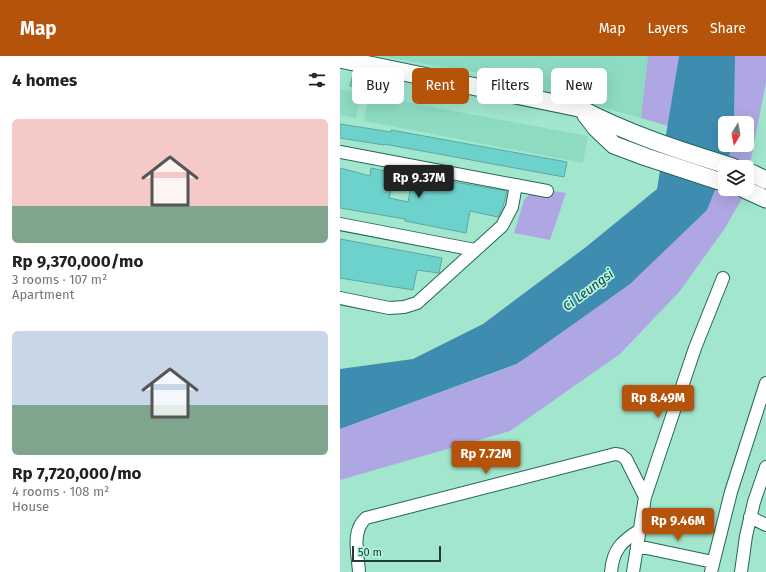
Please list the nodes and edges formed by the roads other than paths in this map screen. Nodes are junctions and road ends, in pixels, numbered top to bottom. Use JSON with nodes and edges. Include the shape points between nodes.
{"nodes":[{"id":1,"x":340,"y":59,"type":"edge"},
{"id":2,"x":579,"y":108,"type":"junction"},
{"id":3,"x":340,"y":152,"type":"edge"},
{"id":4,"x":718,"y":162,"type":"edge"},
{"id":5,"x":754,"y":174,"type":"edge"},
{"id":6,"x":766,"y":180,"type":"edge"},
{"id":7,"x":718,"y":181,"type":"edge"},
{"id":8,"x":516,"y":185,"type":"junction"},
{"id":9,"x":547,"y":191,"type":"dead end"},
{"id":10,"x":754,"y":194,"type":"edge"},
{"id":11,"x":766,"y":199,"type":"edge"},
{"id":12,"x":340,"y":224,"type":"edge"},
{"id":13,"x":476,"y":250,"type":"junction"},
{"id":14,"x":723,"y":278,"type":"dead end"},
{"id":15,"x":340,"y":298,"type":"edge"},
{"id":16,"x":766,"y":383,"type":"edge"},
{"id":17,"x":766,"y":466,"type":"edge"},
{"id":18,"x":645,"y":497,"type":"junction"},
{"id":19,"x":750,"y":517,"type":"junction"},
{"id":20,"x":766,"y":525,"type":"edge"},
{"id":21,"x":640,"y":530,"type":"junction"},
{"id":22,"x":637,"y":546,"type":"junction"},
{"id":23,"x":712,"y":567,"type":"edge"},
{"id":24,"x":359,"y":572,"type":"edge"},
{"id":25,"x":611,"y":572,"type":"edge"},
{"id":26,"x":633,"y":572,"type":"edge"},
{"id":27,"x":741,"y":572,"type":"edge"}],
"edges":[{"from":1,"to":2,"type":"street"},
{"from":2,"to":4,"type":"street","via":[[651,140]]},
{"from":2,"to":7,"type":"street","via":[[614,145]]},
{"from":3,"to":8,"type":"street"},
{"from":5,"to":6,"type":"street"},
{"from":8,"to":9,"type":"street"},
{"from":8,"to":13,"type":"street","via":[[512,207],[502,226]]},
{"from":10,"to":11,"type":"street"},
{"from":12,"to":13,"type":"street"},
{"from":13,"to":15,"type":"street","via":[[417,303],[389,308]]},
{"from":14,"to":18,"type":"street","via":[[695,348]]},
{"from":16,"to":23,"type":"street","via":[[737,469]]},
{"from":17,"to":19,"type":"street"},
{"from":18,"to":21,"type":"street"},
{"from":18,"to":24,"type":"street","via":[[626,459],[615,454],[366,518],[357,530]]},
{"from":19,"to":20,"type":"street"},
{"from":19,"to":27,"type":"street"},
{"from":21,"to":22,"type":"street"},
{"from":21,"to":25,"type":"street","via":[[620,544],[614,554]]},
{"from":22,"to":23,"type":"street"},
{"from":22,"to":26,"type":"street"}]}
